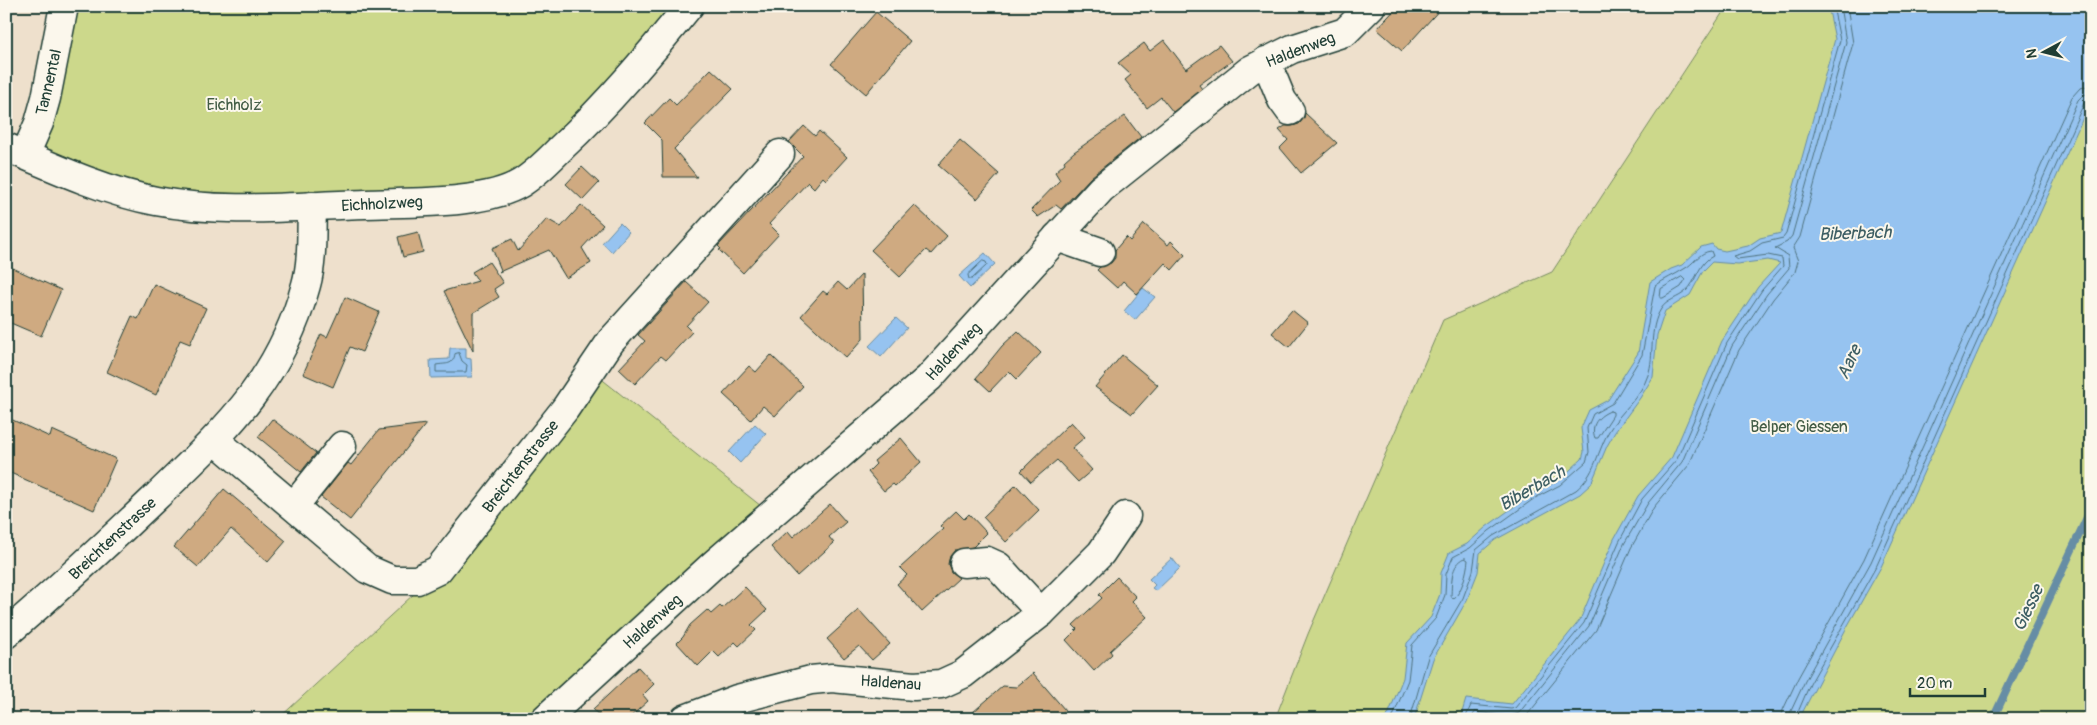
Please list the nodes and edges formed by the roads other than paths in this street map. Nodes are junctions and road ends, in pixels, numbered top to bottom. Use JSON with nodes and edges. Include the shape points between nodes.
{"nodes":[{"id":1,"x":64,"y":6,"type":"edge"},
{"id":2,"x":689,"y":6,"type":"edge"},
{"id":3,"x":1371,"y":6,"type":"edge"},
{"id":4,"x":1266,"y":61,"type":"junction"},
{"id":5,"x":1290,"y":111,"type":"dead end"},
{"id":6,"x":16,"y":151,"type":"edge"},
{"id":7,"x":780,"y":154,"type":"dead end"},
{"id":8,"x":312,"y":206,"type":"junction"},
{"id":9,"x":1057,"y":237,"type":"junction"},
{"id":10,"x":1100,"y":252,"type":"dead end"},
{"id":11,"x":215,"y":440,"type":"junction"},
{"id":12,"x":342,"y":446,"type":"dead end"},
{"id":13,"x":294,"y":506,"type":"junction"},
{"id":14,"x":1126,"y":516,"type":"dead end"},
{"id":15,"x":964,"y":563,"type":"dead end"},
{"id":16,"x":1041,"y":614,"type":"junction"},
{"id":17,"x":6,"y":634,"type":"edge"},
{"id":18,"x":545,"y":719,"type":"edge"},
{"id":19,"x":685,"y":719,"type":"edge"}],
"edges":[{"from":1,"to":6,"type":"street","name":"Tannental","via":[[39,123]]},
{"from":2,"to":8,"type":"street","name":"Eichholzweg","via":[[585,126],[534,174],[510,189],[472,198]]},
{"from":3,"to":4,"type":"street","name":"Haldenweg","via":[[1345,32]]},
{"from":4,"to":5,"type":"street"},
{"from":4,"to":9,"type":"street","name":"Haldenweg","via":[[1250,70],[1101,189]]},
{"from":6,"to":8,"type":"street","name":"Eichholzweg","via":[[121,193],[155,201],[194,206]]},
{"from":7,"to":13,"type":"street","name":"Breichtenstrasse","via":[[611,341],[565,409],[438,570],[417,580],[392,580],[367,570]]},
{"from":8,"to":11,"type":"street","name":"Breichtenstrasse","via":[[306,284],[284,345],[265,379]]},
{"from":9,"to":10,"type":"street"},
{"from":9,"to":18,"type":"street","name":"Haldenweg","via":[[928,378],[715,563]]},
{"from":11,"to":13,"type":"street","name":"Breichtenstrasse"},
{"from":11,"to":17,"type":"street","name":"Breichtenstrasse","via":[[94,556]]},
{"from":12,"to":13,"type":"street"},
{"from":14,"to":16,"type":"street","name":"Haldenau","via":[[1100,553]]},
{"from":15,"to":16,"type":"street","via":[[987,561],[998,554]]},
{"from":16,"to":19,"type":"street","name":"Haldenau","via":[[963,674],[941,684],[914,686],[832,678],[811,680],[738,699]]}]}
